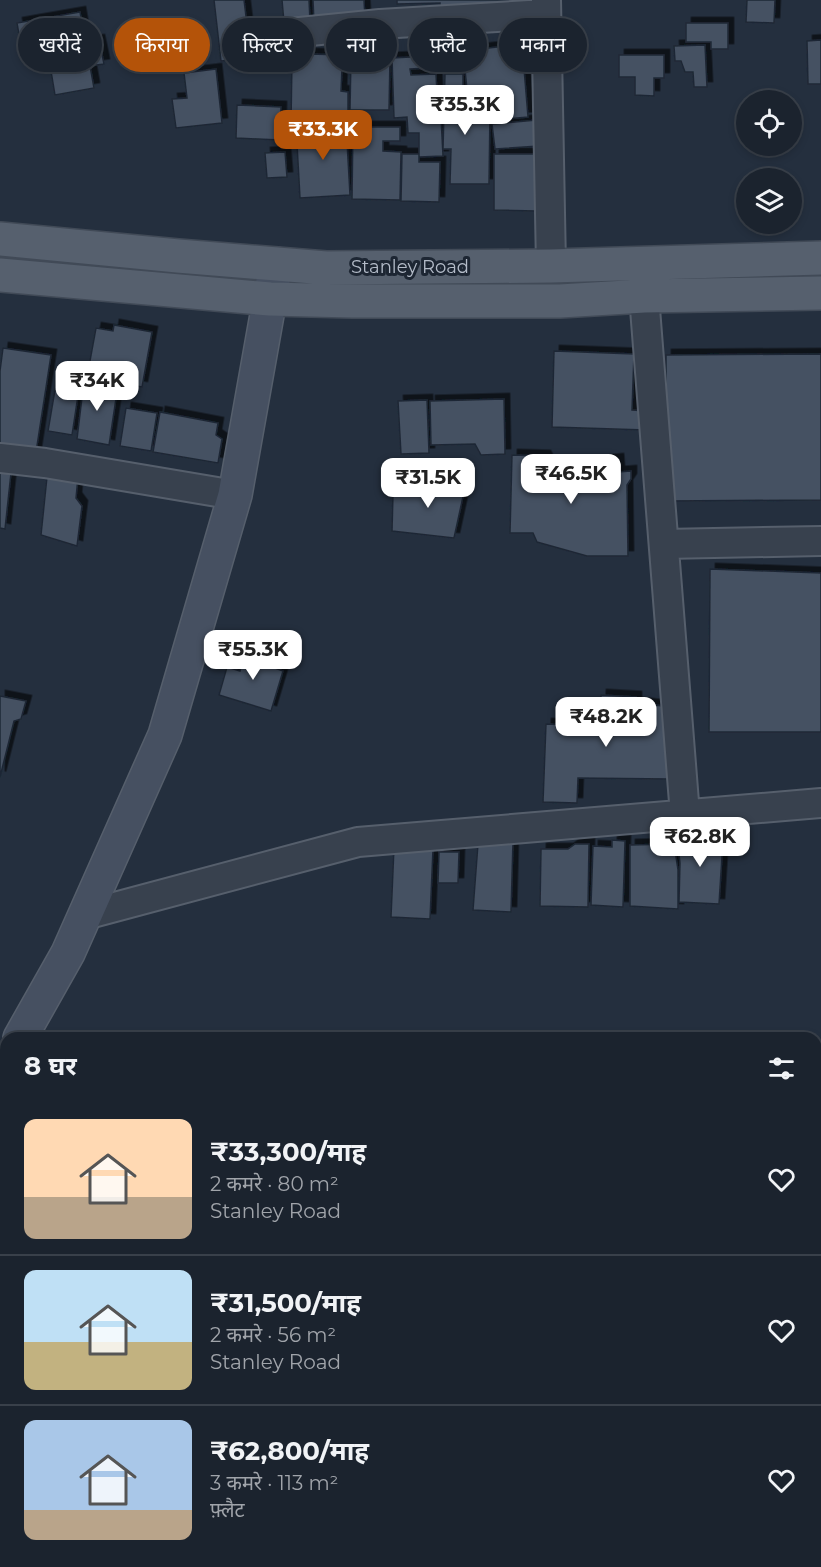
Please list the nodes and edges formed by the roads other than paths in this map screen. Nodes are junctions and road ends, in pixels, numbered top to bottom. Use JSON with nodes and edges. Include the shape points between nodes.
{"nodes":[{"id":1,"x":546,"y":7,"type":"edge"},
{"id":2,"x":379,"y":12,"type":"edge"},
{"id":3,"x":314,"y":27,"type":"edge"},
{"id":4,"x":0,"y":239,"type":"edge"},
{"id":5,"x":821,"y":258,"type":"edge"},
{"id":6,"x":276,"y":264,"type":"junction"},
{"id":7,"x":552,"y":266,"type":"junction"},
{"id":8,"x":0,"y":275,"type":"edge"},
{"id":9,"x":821,"y":293,"type":"edge"},
{"id":10,"x":644,"y":296,"type":"junction"},
{"id":11,"x":270,"y":299,"type":"junction"},
{"id":12,"x":0,"y":458,"type":"edge"},
{"id":13,"x":235,"y":495,"type":"junction"},
{"id":14,"x":821,"y":542,"type":"edge"},
{"id":15,"x":664,"y":544,"type":"junction"},
{"id":16,"x":821,"y":803,"type":"edge"},
{"id":17,"x":685,"y":814,"type":"junction"},
{"id":18,"x":85,"y":915,"type":"junction"},
{"id":19,"x":23,"y":1032,"type":"edge"}],
"edges":[{"from":1,"to":2,"type":"street"},
{"from":1,"to":7,"type":"street"},
{"from":2,"to":3,"type":"street"},
{"from":4,"to":6,"type":"main road","name":"Stanley Road"},
{"from":5,"to":7,"type":"main road","name":"Stanley Road"},
{"from":6,"to":7,"type":"main road","name":"Stanley Road","via":[[326,268]]},
{"from":6,"to":11,"type":"street"},
{"from":8,"to":11,"type":"main road","name":"Stanley Road"},
{"from":9,"to":10,"type":"main road","name":"Stanley Road"},
{"from":10,"to":11,"type":"main road","name":"Stanley Road","via":[[548,301]]},
{"from":10,"to":15,"type":"street"},
{"from":11,"to":13,"type":"street"},
{"from":12,"to":13,"type":"street"},
{"from":13,"to":18,"type":"street","via":[[165,735]]},
{"from":14,"to":15,"type":"street"},
{"from":15,"to":17,"type":"street"},
{"from":16,"to":17,"type":"street"},
{"from":17,"to":18,"type":"street","via":[[358,842]]},
{"from":18,"to":19,"type":"street"}]}
